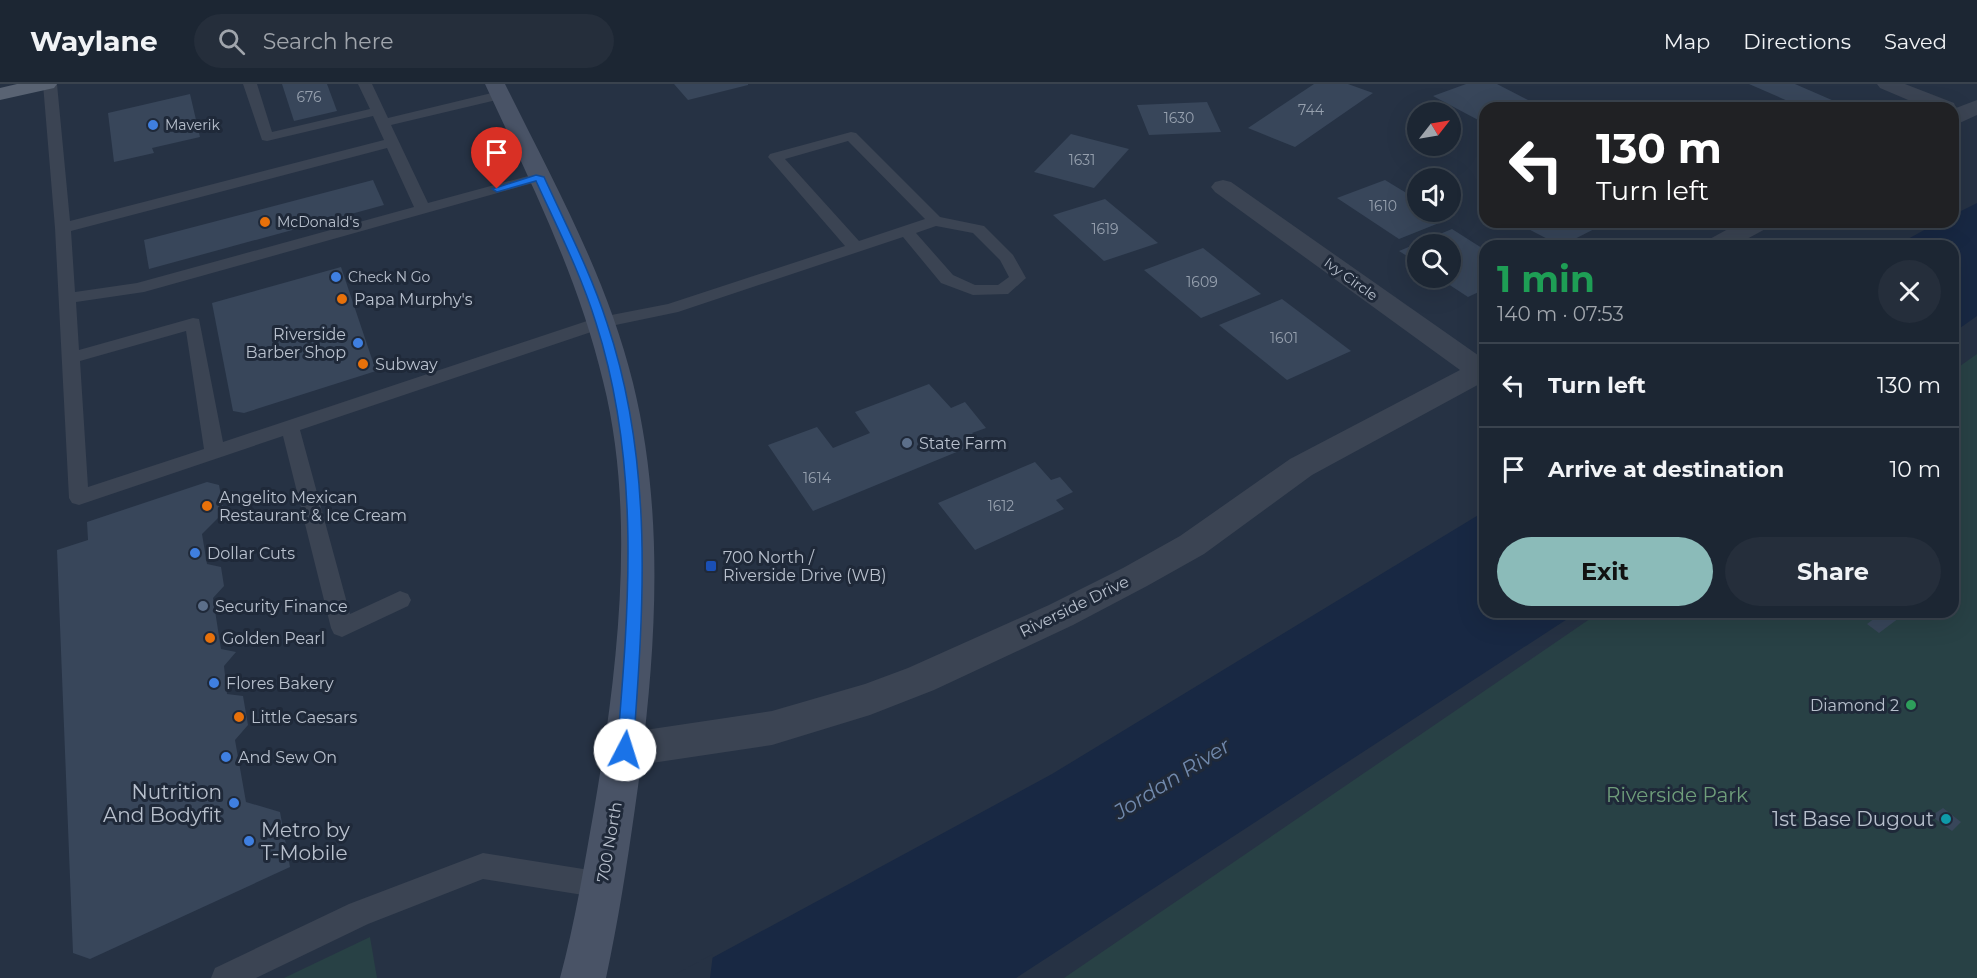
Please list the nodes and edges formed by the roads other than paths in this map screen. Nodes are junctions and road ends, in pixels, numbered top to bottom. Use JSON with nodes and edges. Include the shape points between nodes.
{"nodes":[{"id":1,"x":49,"y":84,"type":"edge"},
{"id":2,"x":250,"y":84,"type":"edge"},
{"id":3,"x":365,"y":84,"type":"edge"},
{"id":4,"x":1887,"y":84,"type":"edge"},
{"id":5,"x":499,"y":87,"type":"edge"},
{"id":6,"x":0,"y":94,"type":"edge"},
{"id":7,"x":1933,"y":102,"type":"edge"},
{"id":8,"x":380,"y":117,"type":"junction"},
{"id":9,"x":392,"y":142,"type":"junction"},
{"id":10,"x":539,"y":177,"type":"junction"},
{"id":11,"x":1223,"y":187,"type":"dead end"},
{"id":12,"x":423,"y":209,"type":"junction"},
{"id":13,"x":935,"y":221,"type":"junction"},
{"id":14,"x":63,"y":228,"type":"junction"},
{"id":15,"x":1749,"y":228,"type":"edge"},
{"id":16,"x":906,"y":231,"type":"junction"},
{"id":17,"x":1726,"y":240,"type":"edge"},
{"id":18,"x":855,"y":247,"type":"junction"},
{"id":19,"x":67,"y":298,"type":"junction"},
{"id":20,"x":602,"y":322,"type":"junction"},
{"id":21,"x":71,"y":357,"type":"junction"},
{"id":22,"x":1479,"y":368,"type":"edge"},
{"id":23,"x":1479,"y":372,"type":"edge"},
{"id":24,"x":290,"y":428,"type":"junction"},
{"id":25,"x":215,"y":453,"type":"junction"},
{"id":26,"x":400,"y":600,"type":"dead end"},
{"id":27,"x":625,"y":750,"type":"junction"},
{"id":28,"x":602,"y":885,"type":"junction"},
{"id":29,"x":587,"y":963,"type":"edge"},
{"id":30,"x":225,"y":978,"type":"edge"}],
"edges":[{"from":1,"to":6,"type":"main road"},
{"from":1,"to":14,"type":"lane"},
{"from":2,"to":8,"type":"lane","via":[[267,137]]},
{"from":3,"to":8,"type":"lane"},
{"from":4,"to":7,"type":"street"},
{"from":5,"to":8,"type":"lane"},
{"from":5,"to":10,"type":"main road","name":"700 North"},
{"from":8,"to":9,"type":"lane"},
{"from":9,"to":12,"type":"lane"},
{"from":9,"to":14,"type":"lane"},
{"from":10,"to":12,"type":"lane"},
{"from":10,"to":20,"type":"main road","name":"700 North"},
{"from":11,"to":22,"type":"street","name":"Ivy Circle"},
{"from":12,"to":19,"type":"lane","via":[[138,288]]},
{"from":13,"to":16,"type":"lane"},
{"from":13,"to":16,"type":"lane","via":[[978,229],[1007,258],[1018,278],[1002,290],[973,290],[947,279]]},
{"from":13,"to":18,"type":"lane","via":[[851,136],[775,157]]},
{"from":14,"to":19,"type":"lane"},
{"from":15,"to":17,"type":"street"},
{"from":16,"to":18,"type":"lane"},
{"from":18,"to":20,"type":"lane","via":[[672,308]]},
{"from":19,"to":21,"type":"lane"},
{"from":20,"to":24,"type":"lane"},
{"from":20,"to":27,"type":"main road","name":"700 North","via":[[631,454],[635,507],[633,650]]},
{"from":21,"to":25,"type":"lane","via":[[193,323]]},
{"from":21,"to":25,"type":"lane","via":[[80,498]]},
{"from":23,"to":27,"type":"street","name":"Riverside Drive","via":[[1301,467],[1192,544],[1135,577],[921,679],[870,699],[772,728]]},
{"from":24,"to":25,"type":"lane"},
{"from":24,"to":26,"type":"lane","via":[[342,628]]},
{"from":27,"to":28,"type":"main road","name":"700 North"},
{"from":28,"to":29,"type":"main road","name":"700 North"},
{"from":28,"to":30,"type":"lane","via":[[483,866],[359,914]]}]}
